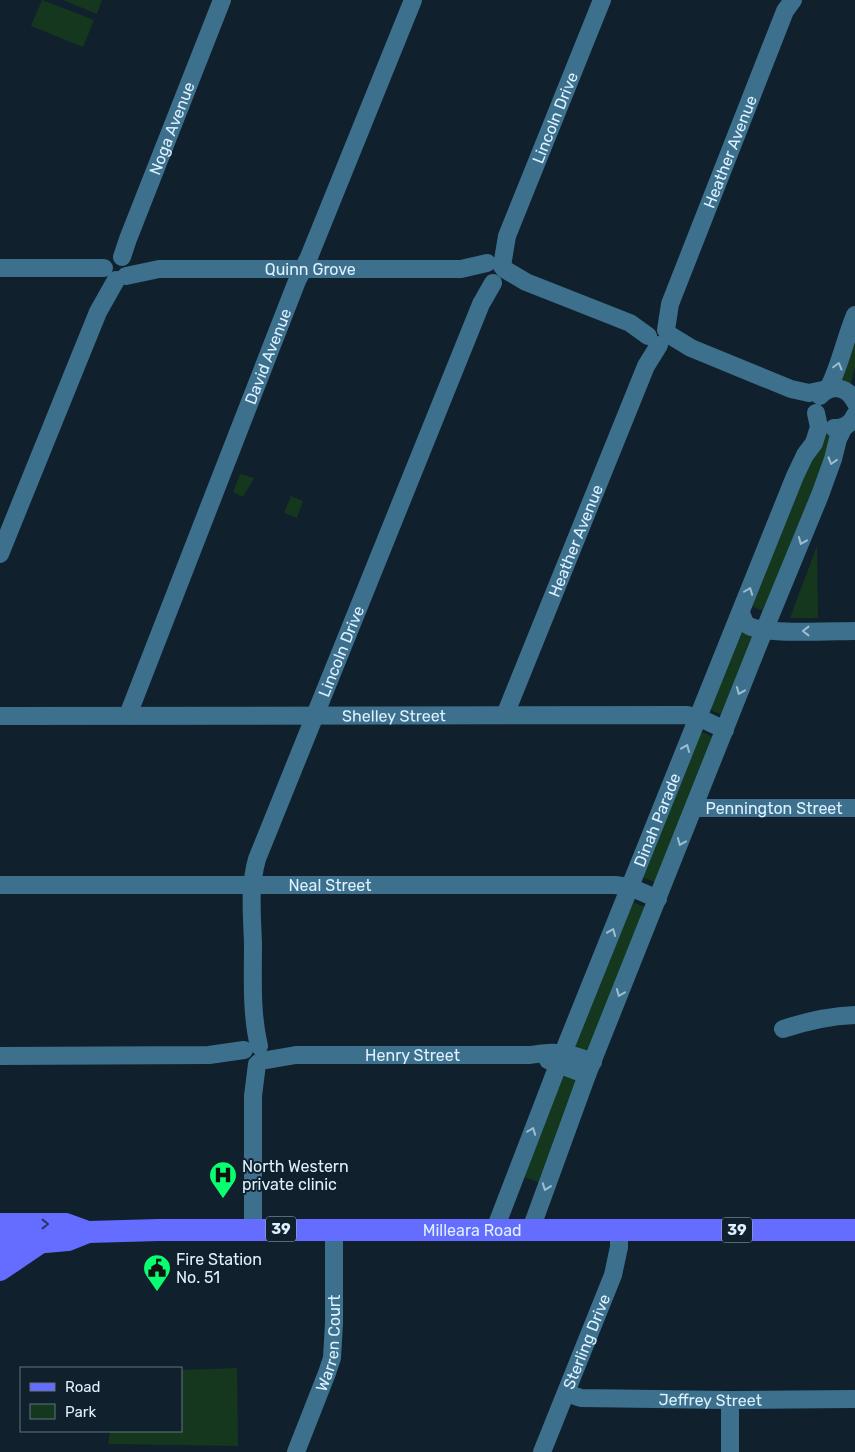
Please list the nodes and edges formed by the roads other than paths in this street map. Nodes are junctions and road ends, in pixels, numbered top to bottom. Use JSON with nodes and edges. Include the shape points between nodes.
{"nodes":[{"id":1,"x":222,"y":0,"type":"edge"},
{"id":2,"x":413,"y":0,"type":"edge"},
{"id":3,"x":602,"y":0,"type":"edge"},
{"id":4,"x":793,"y":0,"type":"edge"},
{"id":5,"x":0,"y":268,"type":"edge"},
{"id":6,"x":305,"y":268,"type":"junction"},
{"id":7,"x":117,"y":270,"type":"junction"},
{"id":8,"x":493,"y":272,"type":"junction"},
{"id":9,"x":855,"y":315,"type":"edge"},
{"id":10,"x":658,"y":335,"type":"junction"},
{"id":11,"x":828,"y":389,"type":"junction"},
{"id":12,"x":791,"y":390,"type":"junction"},
{"id":13,"x":855,"y":402,"type":"edge"},
{"id":14,"x":816,"y":412,"type":"junction"},
{"id":15,"x":850,"y":423,"type":"edge"},
{"id":16,"x":0,"y":554,"type":"edge"},
{"id":17,"x":741,"y":613,"type":"junction"},
{"id":18,"x":765,"y":630,"type":"junction"},
{"id":19,"x":855,"y":631,"type":"edge"},
{"id":20,"x":128,"y":715,"type":"junction"},
{"id":21,"x":505,"y":715,"type":"junction"},
{"id":22,"x":0,"y":716,"type":"edge"},
{"id":23,"x":314,"y":716,"type":"junction"},
{"id":24,"x":698,"y":717,"type":"junction"},
{"id":25,"x":725,"y":730,"type":"junction"},
{"id":26,"x":694,"y":808,"type":"junction"},
{"id":27,"x":855,"y":808,"type":"edge"},
{"id":28,"x":0,"y":885,"type":"edge"},
{"id":29,"x":252,"y":885,"type":"junction"},
{"id":30,"x":630,"y":887,"type":"junction"},
{"id":31,"x":658,"y":898,"type":"junction"},
{"id":32,"x":855,"y":1015,"type":"edge"},
{"id":33,"x":782,"y":1029,"type":"dead end"},
{"id":34,"x":252,"y":1055,"type":"junction"},
{"id":35,"x":0,"y":1056,"type":"edge"},
{"id":36,"x":561,"y":1058,"type":"junction"},
{"id":37,"x":590,"y":1069,"type":"junction"},
{"id":38,"x":0,"y":1224,"type":"edge"},
{"id":39,"x":254,"y":1229,"type":"junction"},
{"id":40,"x":334,"y":1229,"type":"junction"},
{"id":41,"x":495,"y":1229,"type":"junction"},
{"id":42,"x":531,"y":1229,"type":"junction"},
{"id":43,"x":619,"y":1229,"type":"junction"},
{"id":44,"x":855,"y":1230,"type":"edge"},
{"id":45,"x":88,"y":1232,"type":"junction"},
{"id":46,"x":40,"y":1244,"type":"junction"},
{"id":47,"x":0,"y":1246,"type":"edge"},
{"id":48,"x":0,"y":1270,"type":"edge"},
{"id":49,"x":566,"y":1393,"type":"junction"},
{"id":50,"x":855,"y":1399,"type":"edge"},
{"id":51,"x":730,"y":1400,"type":"junction"},
{"id":52,"x":296,"y":1452,"type":"edge"},
{"id":53,"x":542,"y":1452,"type":"edge"},
{"id":54,"x":730,"y":1452,"type":"edge"}],
"edges":[{"from":1,"to":7,"type":"street","name":"Noga Avenue"},
{"from":2,"to":6,"type":"street","name":"David Avenue"},
{"from":3,"to":8,"type":"street","name":"Lincoln Drive"},
{"from":4,"to":10,"type":"street","name":"Heather Avenue","via":[[785,11]]},
{"from":5,"to":7,"type":"street","name":"Quinn Grove"},
{"from":6,"to":7,"type":"street","name":"Quinn Grove","via":[[138,266]]},
{"from":6,"to":8,"type":"street","name":"Quinn Grove"},
{"from":6,"to":20,"type":"street","name":"David Avenue","via":[[293,290]]},
{"from":7,"to":16,"type":"street","name":"Noga Avenue"},
{"from":8,"to":10,"type":"street","name":"Quinn Grove"},
{"from":8,"to":23,"type":"street","name":"Lincoln Drive"},
{"from":11,"to":9,"type":"street","one_way":true},
{"from":10,"to":12,"type":"street","name":"Quinn Grove"},
{"from":10,"to":21,"type":"street","name":"Heather Avenue"},
{"from":11,"to":12,"type":"street","name":"Quinn Grove","via":[[809,393]]},
{"from":11,"to":13,"type":"street","via":[[848,391]]},
{"from":11,"to":14,"type":"street","via":[[818,398]]},
{"from":12,"to":14,"type":"street","name":"Quinn Grove"},
{"from":14,"to":15,"type":"street","name":"Quinn Grove","via":[[824,425],[837,429]]},
{"from":17,"to":14,"type":"street","name":"Dinah Parade","one_way":true,"via":[[795,476],[814,443],[819,427]]},
{"from":15,"to":18,"type":"street","name":"Dinah Parade","one_way":true,"via":[[838,439],[820,496]]},
{"from":17,"to":18,"type":"street","via":[[749,626]]},
{"from":17,"to":24,"type":"street","name":"Dinah Parade"},
{"from":19,"to":18,"type":"street","one_way":true},
{"from":18,"to":25,"type":"street","name":"Dinah Parade","one_way":true},
{"from":20,"to":22,"type":"street","name":"Shelley Street"},
{"from":20,"to":23,"type":"street","name":"Shelley Street"},
{"from":21,"to":23,"type":"street","name":"Shelley Street"},
{"from":21,"to":24,"type":"street","name":"Shelley Street"},
{"from":23,"to":29,"type":"street","name":"Lincoln Drive","via":[[257,859]]},
{"from":24,"to":25,"type":"street","name":"Shelley Street"},
{"from":30,"to":24,"type":"street","name":"Dinah Parade","one_way":true},
{"from":25,"to":26,"type":"street","name":"Dinah Parade"},
{"from":26,"to":27,"type":"street","name":"Pennington Street"},
{"from":26,"to":31,"type":"street","name":"Dinah Parade","one_way":true},
{"from":28,"to":29,"type":"street","name":"Neal Street"},
{"from":29,"to":30,"type":"street","name":"Neal Street"},
{"from":29,"to":34,"type":"street","name":"Lincoln Drive","via":[[255,1030]]},
{"from":30,"to":31,"type":"street","name":"Neal Street"},
{"from":36,"to":30,"type":"street","name":"Dinah Parade","one_way":true},
{"from":31,"to":37,"type":"street","name":"Dinah Parade","one_way":true},
{"from":32,"to":33,"type":"street","via":[[825,1017]]},
{"from":34,"to":35,"type":"street","name":"Henry Street"},
{"from":34,"to":36,"type":"street","name":"Henry Street","via":[[530,1055]]},
{"from":34,"to":39,"type":"street","name":"Lincoln Drive"},
{"from":36,"to":37,"type":"street","name":"Henry Street"},
{"from":41,"to":36,"type":"street","name":"Dinah Parade","one_way":true},
{"from":37,"to":42,"type":"street","name":"Dinah Parade","one_way":true},
{"from":38,"to":45,"type":"main road","name":"Milleara Road","number":"39","one_way":true,"via":[[66,1224]]},
{"from":39,"to":40,"type":"main road","name":"Milleara Road","number":"39"},
{"from":39,"to":45,"type":"main road","name":"Milleara Road","number":"39"},
{"from":40,"to":41,"type":"main road","name":"Milleara Road","number":"39"},
{"from":40,"to":52,"type":"street","name":"Warren Court","via":[[332,1358]]},
{"from":41,"to":42,"type":"main road","name":"Milleara Road","number":"39"},
{"from":42,"to":43,"type":"main road","name":"Milleara Road","number":"39"},
{"from":43,"to":44,"type":"main road","name":"Milleara Road","number":"39"},
{"from":43,"to":49,"type":"street","name":"Sterling Drive","via":[[613,1275]]},
{"from":45,"to":46,"type":"main road","name":"Milleara Road","number":"39","via":[[68,1240]]},
{"from":46,"to":47,"type":"main road","name":"Milleara Road","number":"39"},
{"from":46,"to":48,"type":"main road","number":"39"},
{"from":49,"to":51,"type":"street","name":"Jeffrey Street","via":[[581,1398]]},
{"from":49,"to":53,"type":"street","name":"Sterling Drive"},
{"from":50,"to":51,"type":"street","name":"Jeffrey Street"},
{"from":51,"to":54,"type":"street"}]}
